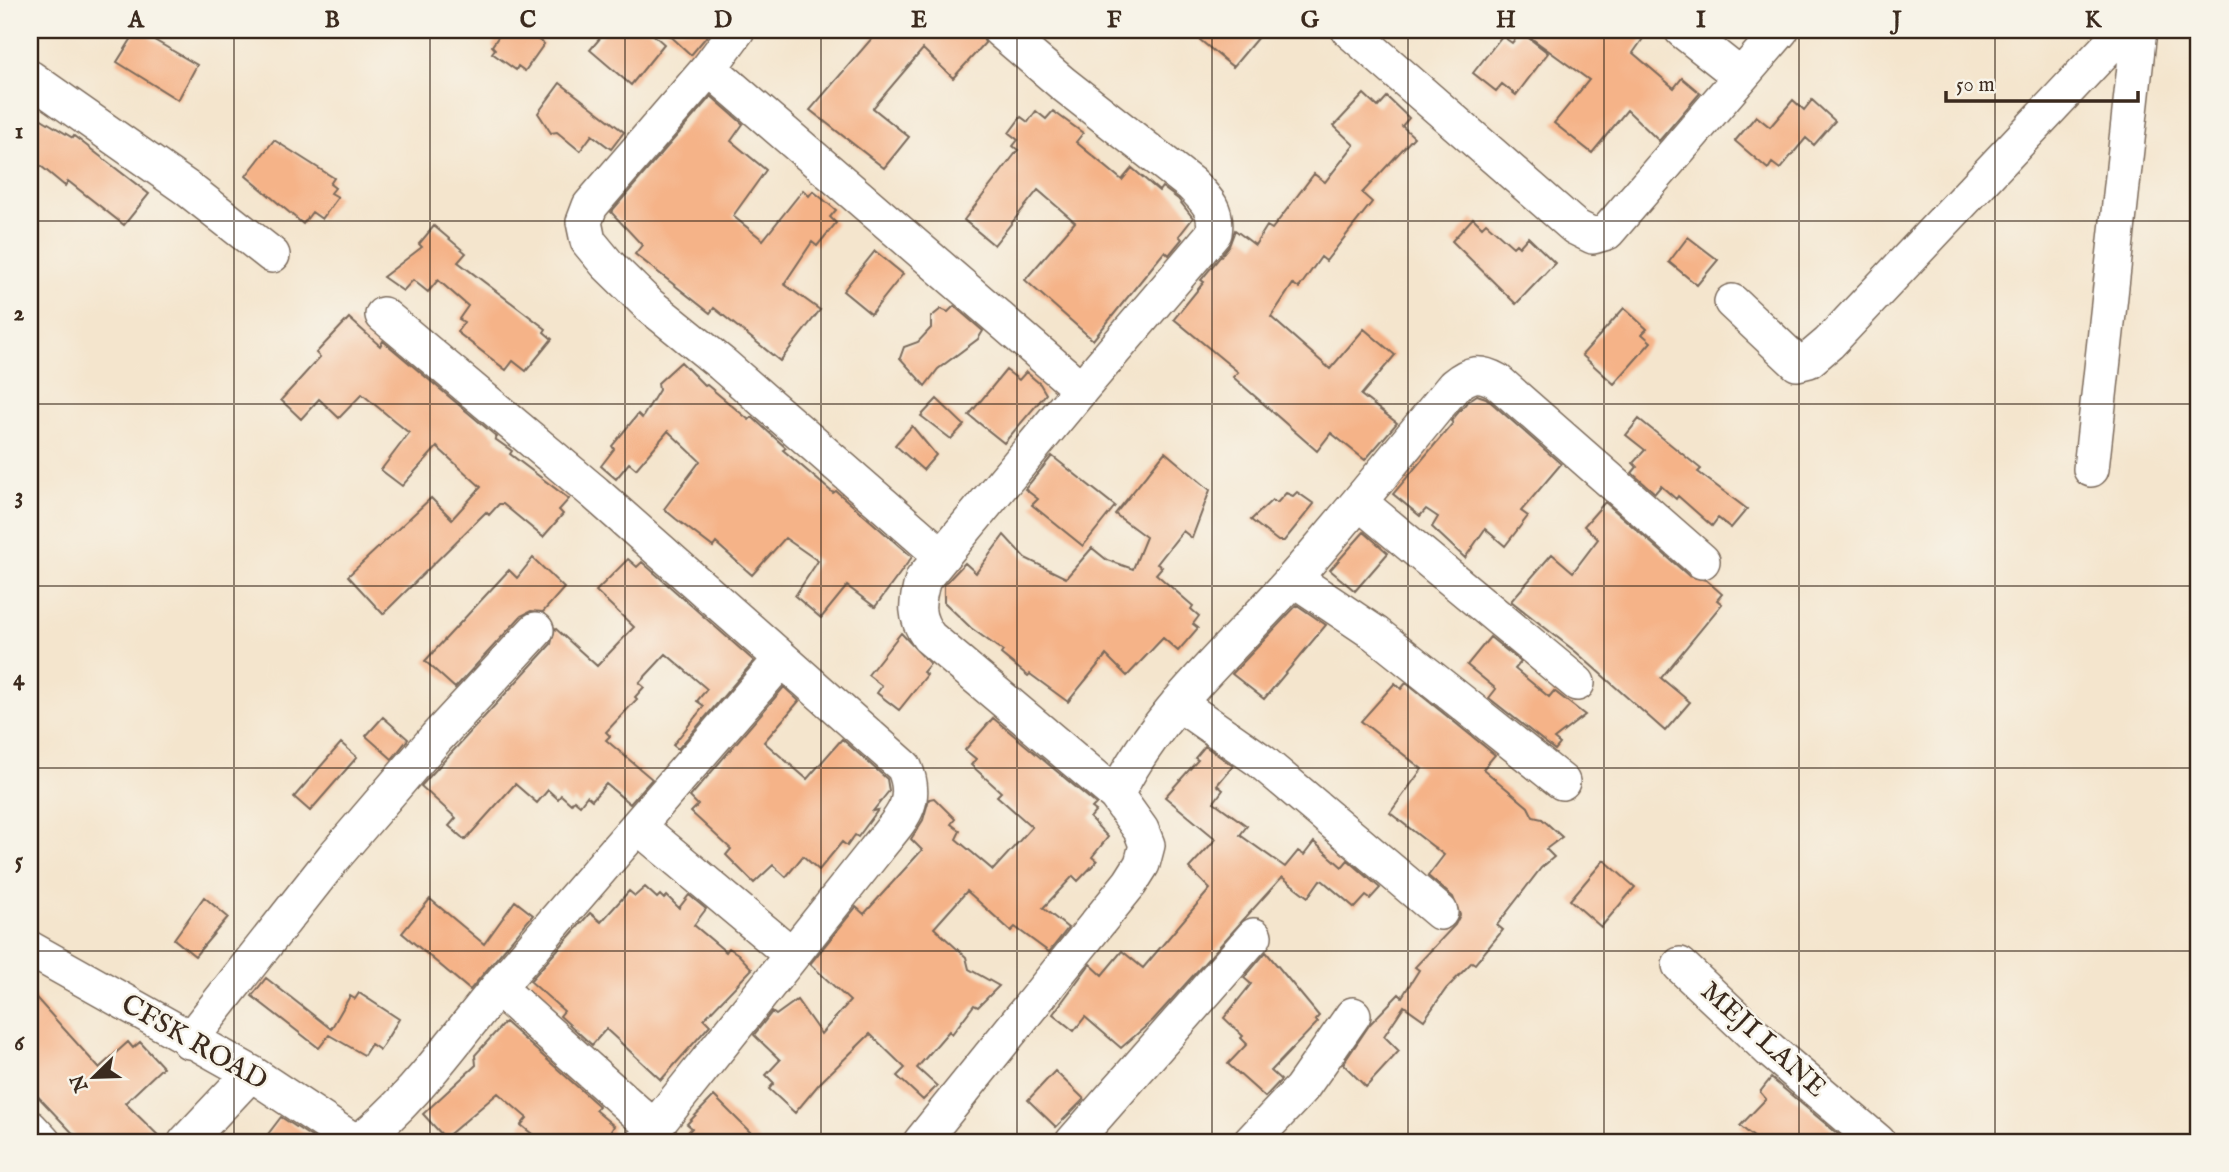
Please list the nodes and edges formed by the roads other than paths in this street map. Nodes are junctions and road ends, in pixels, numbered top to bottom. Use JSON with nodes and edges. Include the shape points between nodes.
{"nodes":[{"id":1,"x":737,"y":30,"type":"edge"},
{"id":2,"x":1000,"y":30,"type":"edge"},
{"id":3,"x":1349,"y":30,"type":"edge"},
{"id":4,"x":1682,"y":30,"type":"edge"},
{"id":5,"x":1781,"y":30,"type":"edge"},
{"id":6,"x":2124,"y":30,"type":"edge"},
{"id":7,"x":2140,"y":30,"type":"edge"},
{"id":8,"x":709,"y":68,"type":"junction"},
{"id":9,"x":1739,"y":75,"type":"junction"},
{"id":10,"x":30,"y":78,"type":"edge"},
{"id":11,"x":272,"y":255,"type":"dead end"},
{"id":12,"x":1732,"y":302,"type":"dead end"},
{"id":13,"x":383,"y":315,"type":"dead end"},
{"id":14,"x":1081,"y":389,"type":"junction"},
{"id":15,"x":2091,"y":469,"type":"dead end"},
{"id":16,"x":1359,"y":502,"type":"junction"},
{"id":17,"x":942,"y":556,"type":"junction"},
{"id":18,"x":1702,"y":561,"type":"dead end"},
{"id":19,"x":1294,"y":579,"type":"junction"},
{"id":20,"x":536,"y":631,"type":"dead end"},
{"id":21,"x":781,"y":660,"type":"junction"},
{"id":22,"x":1577,"y":683,"type":"dead end"},
{"id":23,"x":1178,"y":703,"type":"junction"},
{"id":24,"x":1562,"y":782,"type":"dead end"},
{"id":25,"x":1116,"y":795,"type":"junction"},
{"id":26,"x":639,"y":827,"type":"junction"},
{"id":27,"x":1440,"y":912,"type":"dead end"},
{"id":28,"x":1254,"y":936,"type":"dead end"},
{"id":29,"x":30,"y":949,"type":"edge"},
{"id":30,"x":792,"y":956,"type":"junction"},
{"id":31,"x":1680,"y":965,"type":"dead end"},
{"id":32,"x":498,"y":988,"type":"junction"},
{"id":33,"x":1353,"y":1014,"type":"dead end"},
{"id":34,"x":189,"y":1041,"type":"junction"},
{"id":35,"x":251,"y":1073,"type":"junction"},
{"id":36,"x":30,"y":1128,"type":"edge"},
{"id":37,"x":649,"y":1135,"type":"edge"},
{"id":38,"x":1875,"y":1141,"type":"edge"},
{"id":39,"x":43,"y":1142,"type":"edge"},
{"id":40,"x":186,"y":1142,"type":"edge"},
{"id":41,"x":357,"y":1142,"type":"edge"},
{"id":42,"x":921,"y":1142,"type":"edge"},
{"id":43,"x":1073,"y":1142,"type":"edge"},
{"id":44,"x":1251,"y":1142,"type":"edge"}],
"edges":[{"from":1,"to":8,"type":"street"},
{"from":2,"to":14,"type":"street","via":[[1191,184],[1208,201],[1216,218],[1214,233]]},
{"from":3,"to":9,"type":"street","via":[[1520,180],[1584,234],[1593,236],[1607,232]]},
{"from":4,"to":9,"type":"street"},
{"from":5,"to":9,"type":"street"},
{"from":6,"to":12,"type":"street","via":[[1809,360],[1797,363]]},
{"from":7,"to":15,"type":"street"},
{"from":8,"to":14,"type":"street"},
{"from":8,"to":17,"type":"street","via":[[590,206],[584,222],[588,241],[649,305]]},
{"from":10,"to":11,"type":"street","via":[[188,188]]},
{"from":13,"to":21,"type":"street","via":[[595,493]]},
{"from":14,"to":17,"type":"street"},
{"from":16,"to":18,"type":"street","via":[[1454,386],[1467,375],[1482,373],[1585,455]]},
{"from":16,"to":19,"type":"street"},
{"from":16,"to":22,"type":"street"},
{"from":17,"to":25,"type":"street","via":[[923,579],[915,608],[929,637]]},
{"from":19,"to":23,"type":"street"},
{"from":19,"to":24,"type":"street","via":[[1376,634]]},
{"from":20,"to":34,"type":"street","via":[[334,857]]},
{"from":21,"to":26,"type":"street"},
{"from":21,"to":30,"type":"street","via":[[904,767],[912,784],[910,804]]},
{"from":23,"to":25,"type":"street","via":[[1132,763]]},
{"from":23,"to":27,"type":"street","via":[[1281,777]]},
{"from":25,"to":42,"type":"street","via":[[1147,845],[1142,864]]},
{"from":26,"to":30,"type":"street"},
{"from":26,"to":32,"type":"street"},
{"from":28,"to":43,"type":"street"},
{"from":29,"to":34,"type":"street","name":"CFSK ROAD"},
{"from":30,"to":37,"type":"street"},
{"from":31,"to":38,"type":"street","name":"MEJI LANE"},
{"from":32,"to":37,"type":"street"},
{"from":32,"to":41,"type":"street","via":[[411,1094]]},
{"from":33,"to":44,"type":"street","via":[[1301,1089]]},
{"from":34,"to":35,"type":"street","name":"CFSK ROAD"},
{"from":35,"to":40,"type":"street"},
{"from":35,"to":41,"type":"street","name":"CFSK ROAD"},
{"from":36,"to":39,"type":"street"}]}
